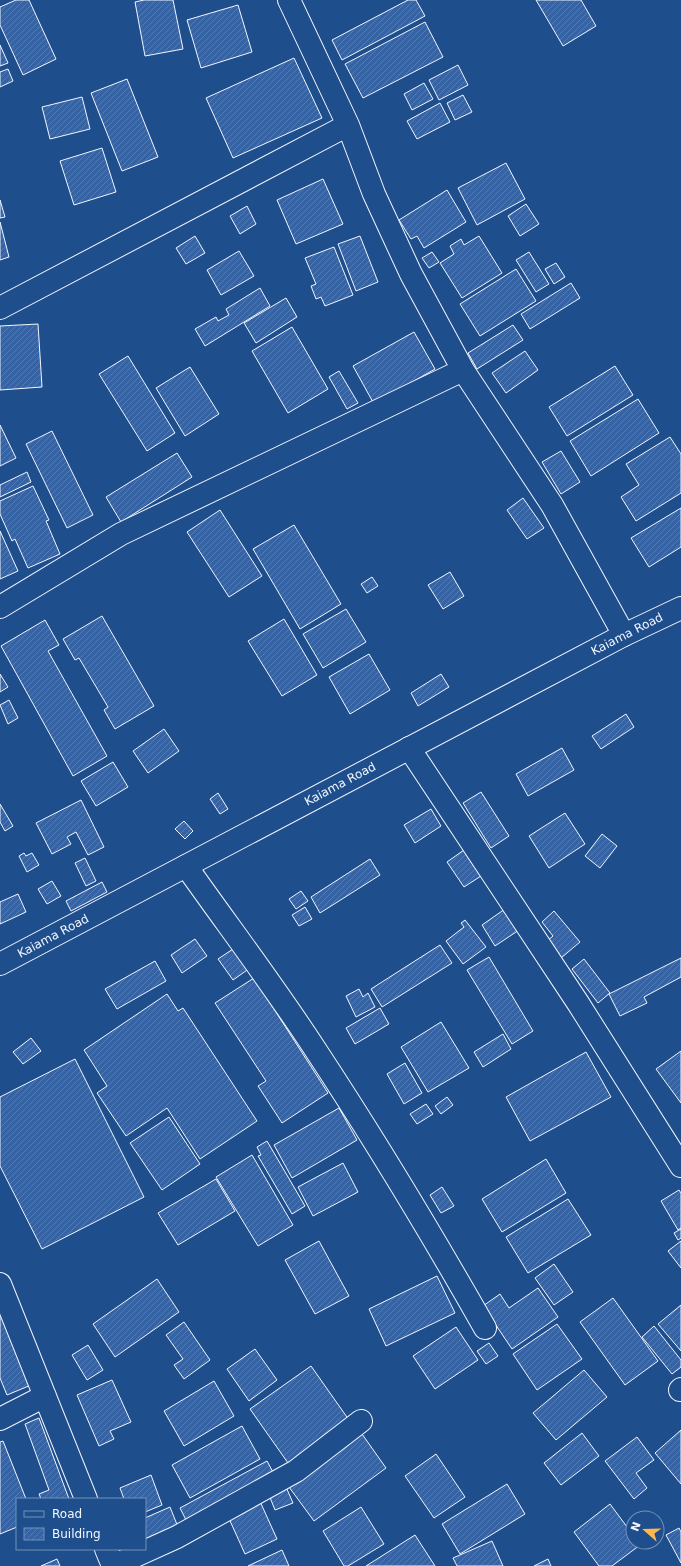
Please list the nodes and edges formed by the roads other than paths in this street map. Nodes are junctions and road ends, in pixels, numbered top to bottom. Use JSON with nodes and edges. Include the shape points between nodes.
{"nodes":[{"id":1,"x":289,"y":0,"type":"edge"},
{"id":2,"x":348,"y":125,"type":"junction"},
{"id":3,"x":0,"y":308,"type":"edge"},
{"id":4,"x":463,"y":370,"type":"junction"},
{"id":5,"x":0,"y":607,"type":"edge"},
{"id":6,"x":681,"y":608,"type":"edge"},
{"id":7,"x":624,"y":635,"type":"junction"},
{"id":8,"x":409,"y":748,"type":"junction"},
{"id":9,"x":186,"y":866,"type":"junction"},
{"id":10,"x":0,"y":964,"type":"edge"},
{"id":11,"x":681,"y":1166,"type":"edge"},
{"id":12,"x":0,"y":1284,"type":"edge"},
{"id":13,"x":485,"y":1328,"type":"dead end"},
{"id":14,"x":45,"y":1396,"type":"junction"},
{"id":15,"x":0,"y":1419,"type":"edge"},
{"id":16,"x":361,"y":1421,"type":"dead end"},
{"id":17,"x":86,"y":1498,"type":"edge"},
{"id":18,"x":106,"y":1550,"type":"edge"},
{"id":19,"x":113,"y":1566,"type":"edge"}],
"edges":[{"from":1,"to":2,"type":"main road"},
{"from":2,"to":3,"type":"main road"},
{"from":2,"to":4,"type":"main road","via":[[374,194],[411,274]]},
{"from":4,"to":5,"type":"main road","via":[[121,534]]},
{"from":4,"to":7,"type":"main road","via":[[552,505]]},
{"from":6,"to":7,"type":"main road","name":"Kaiama Road"},
{"from":7,"to":8,"type":"main road","name":"Kaiama Road"},
{"from":8,"to":9,"type":"main road","name":"Kaiama Road"},
{"from":8,"to":11,"type":"main road","via":[[578,1003]]},
{"from":9,"to":10,"type":"main road","name":"Kaiama Road"},
{"from":9,"to":13,"type":"main road","via":[[314,1047],[364,1124],[437,1243]]},
{"from":12,"to":14,"type":"main road"},
{"from":14,"to":15,"type":"main road"},
{"from":14,"to":17,"type":"main road"},
{"from":16,"to":19,"type":"main road","via":[[282,1479],[177,1537]]},
{"from":18,"to":19,"type":"main road"}]}
